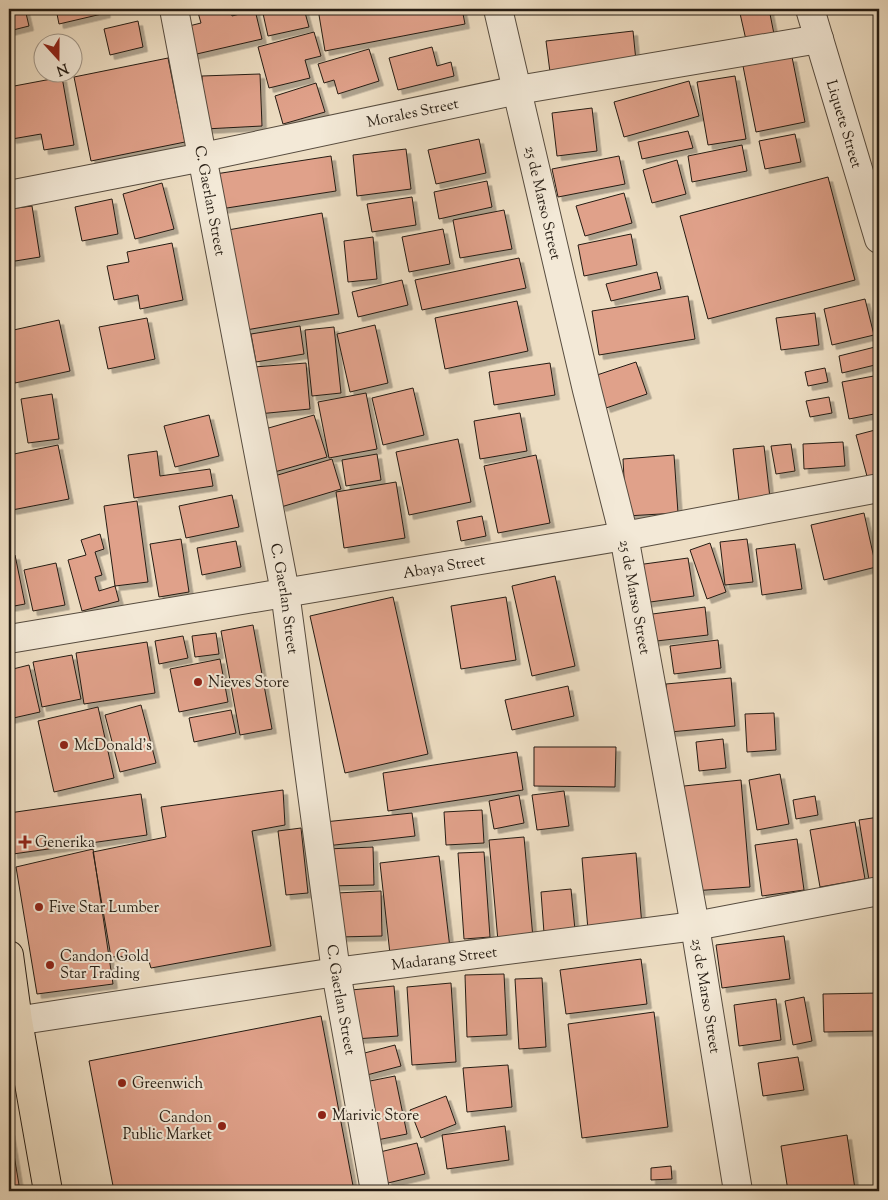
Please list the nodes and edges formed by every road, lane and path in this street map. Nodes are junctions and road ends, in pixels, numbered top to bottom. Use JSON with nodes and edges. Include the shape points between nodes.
{"nodes":[{"id":1,"x":174,"y":9,"type":"edge"},
{"id":2,"x":498,"y":9,"type":"edge"},
{"id":3,"x":810,"y":9,"type":"edge"},
{"id":4,"x":819,"y":39,"type":"junction"},
{"id":5,"x":518,"y":90,"type":"junction"},
{"id":6,"x":203,"y":157,"type":"junction"},
{"id":7,"x":9,"y":194,"type":"edge"},
{"id":8,"x":879,"y":239,"type":"edge"},
{"id":9,"x":879,"y":488,"type":"edge"},
{"id":10,"x":624,"y":536,"type":"junction"},
{"id":11,"x":285,"y":592,"type":"junction"},
{"id":12,"x":9,"y":639,"type":"edge"},
{"id":13,"x":879,"y":891,"type":"edge"},
{"id":14,"x":695,"y":926,"type":"junction"},
{"id":15,"x":9,"y":955,"type":"edge"},
{"id":16,"x":336,"y":972,"type":"junction"},
{"id":17,"x":13,"y":1022,"type":"edge"},
{"id":18,"x":48,"y":1191,"type":"edge"},
{"id":19,"x":375,"y":1191,"type":"edge"},
{"id":20,"x":738,"y":1191,"type":"edge"}],
"edges":[{"from":1,"to":6,"type":"street","name":"C. Gaerlan Street"},
{"from":2,"to":5,"type":"street","name":"25 de Marso Street"},
{"from":3,"to":4,"type":"street","name":"Liquete Street"},
{"from":4,"to":5,"type":"street","name":"Morales Street"},
{"from":4,"to":8,"type":"street","name":"Liquete Street"},
{"from":5,"to":6,"type":"street","name":"Morales Street"},
{"from":5,"to":10,"type":"street","name":"25 de Marso Street"},
{"from":6,"to":7,"type":"street","name":"Morales Street"},
{"from":6,"to":11,"type":"street","name":"C. Gaerlan Street"},
{"from":9,"to":10,"type":"street","name":"Abaya Street"},
{"from":10,"to":11,"type":"street","name":"Abaya Street"},
{"from":10,"to":14,"type":"street","name":"25 de Marso Street"},
{"from":11,"to":12,"type":"street","name":"Abaya Street"},
{"from":11,"to":16,"type":"street","name":"C. Gaerlan Street"},
{"from":13,"to":14,"type":"street","name":"Madarang Street"},
{"from":14,"to":16,"type":"street","name":"Madarang Street"},
{"from":14,"to":20,"type":"street","name":"25 de Marso Street"},
{"from":15,"to":17,"type":"main road"},
{"from":16,"to":17,"type":"street","name":"Madarang Street"},
{"from":16,"to":19,"type":"street","name":"C. Gaerlan Street"},
{"from":17,"to":18,"type":"main road"}]}
